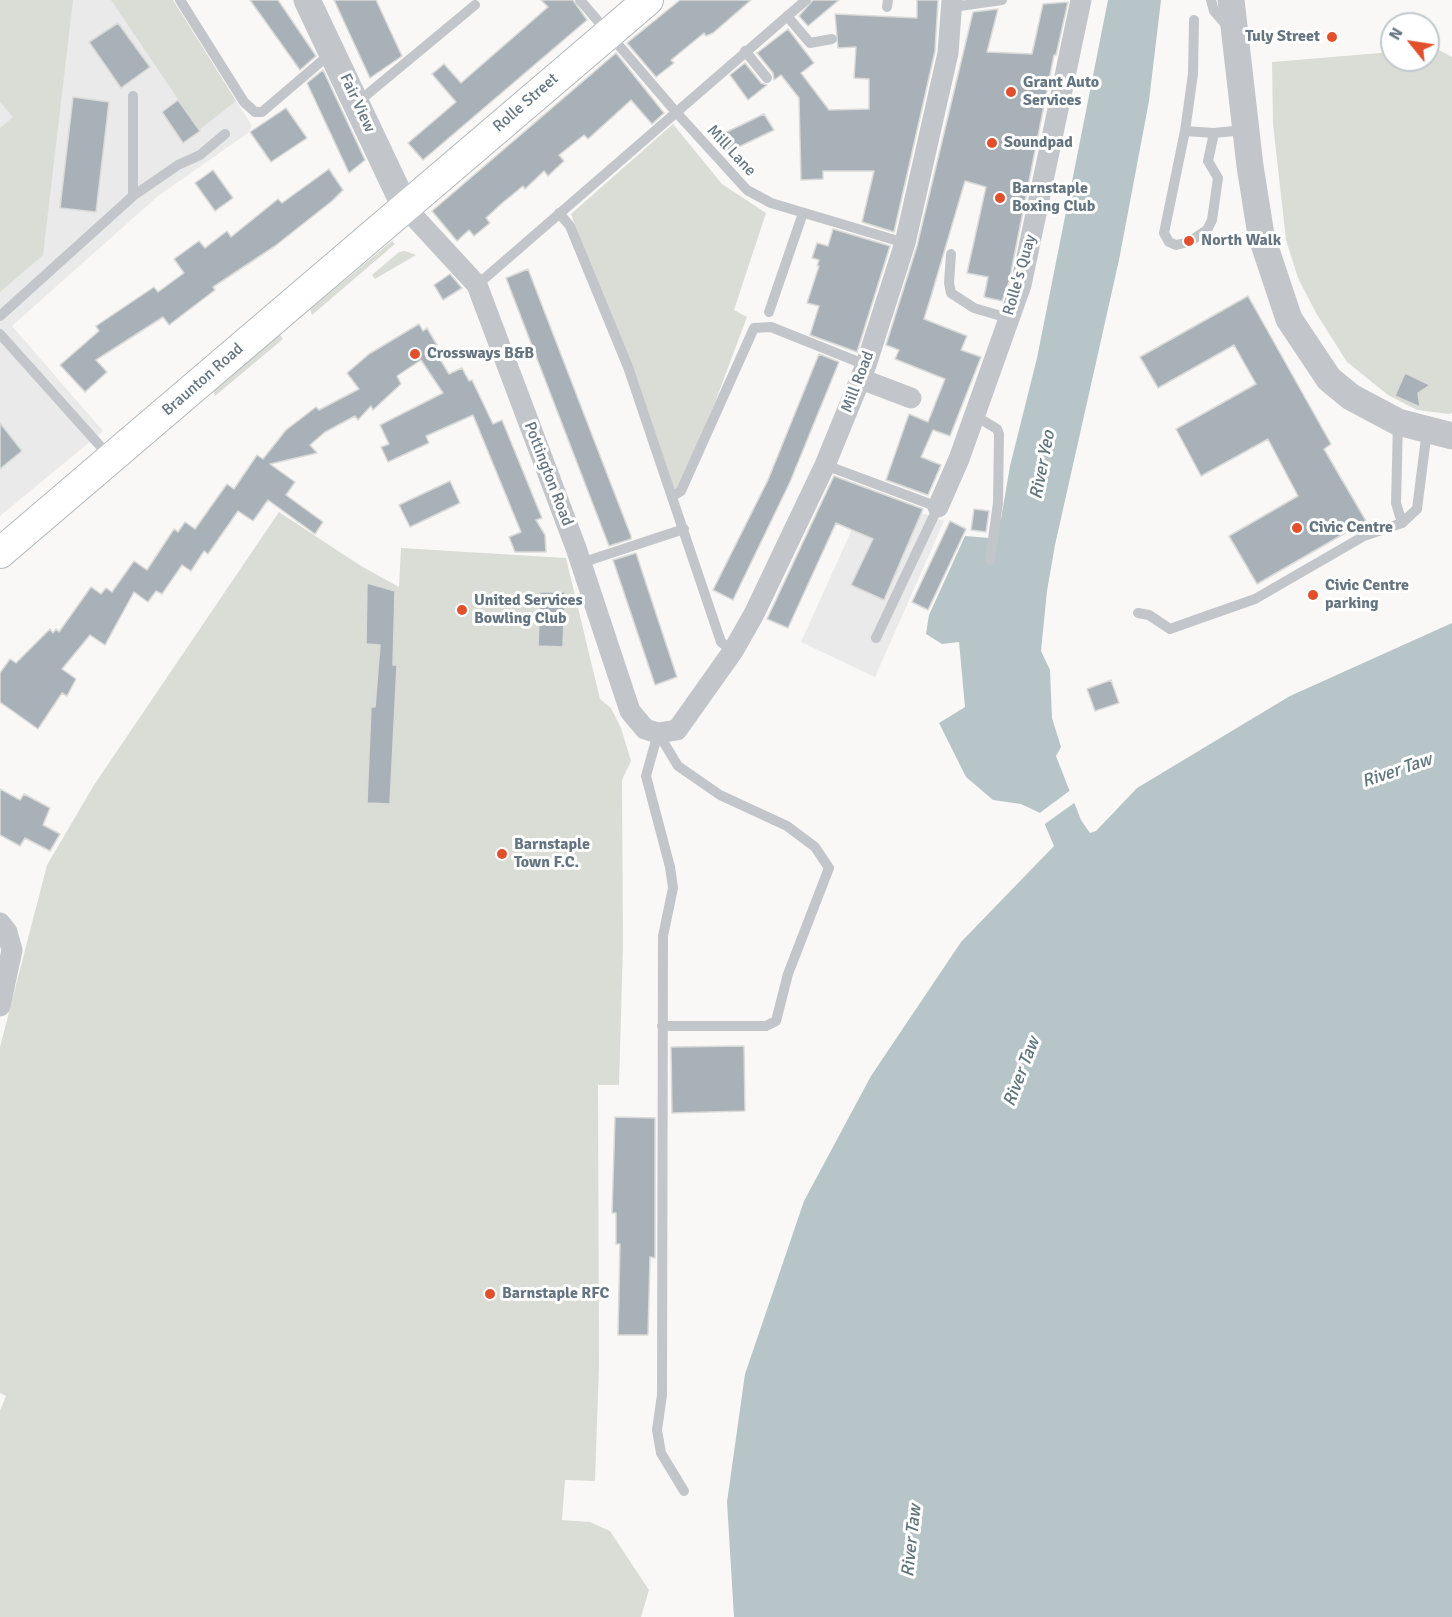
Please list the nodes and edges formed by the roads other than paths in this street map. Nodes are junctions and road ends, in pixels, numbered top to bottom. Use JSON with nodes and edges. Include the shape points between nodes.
{"nodes":[{"id":1,"x":180,"y":0,"type":"edge"},
{"id":2,"x":307,"y":0,"type":"edge"},
{"id":3,"x":580,"y":0,"type":"edge"},
{"id":4,"x":648,"y":0,"type":"edge"},
{"id":5,"x":806,"y":0,"type":"edge"},
{"id":6,"x":1002,"y":0,"type":"edge"},
{"id":7,"x":1081,"y":0,"type":"edge"},
{"id":8,"x":1211,"y":0,"type":"edge"},
{"id":9,"x":1231,"y":0,"type":"edge"},
{"id":10,"x":476,"y":2,"type":"edge"},
{"id":11,"x":952,"y":3,"type":"edge"},
{"id":12,"x":787,"y":16,"type":"junction"},
{"id":13,"x":1194,"y":20,"type":"dead end"},
{"id":14,"x":609,"y":33,"type":"junction"},
{"id":15,"x":1236,"y":38,"type":"junction"},
{"id":16,"x":832,"y":39,"type":"dead end"},
{"id":17,"x":746,"y":51,"type":"junction"},
{"id":18,"x":333,"y":52,"type":"junction"},
{"id":19,"x":767,"y":78,"type":"dead end"},
{"id":20,"x":133,"y":96,"type":"dead end"},
{"id":21,"x":358,"y":102,"type":"junction"},
{"id":22,"x":675,"y":111,"type":"junction"},
{"id":23,"x":1248,"y":129,"type":"junction"},
{"id":24,"x":1185,"y":131,"type":"junction"},
{"id":25,"x":225,"y":134,"type":"dead end"},
{"id":26,"x":1214,"y":134,"type":"junction"},
{"id":27,"x":133,"y":196,"type":"junction"},
{"id":28,"x":405,"y":207,"type":"junction"},
{"id":29,"x":559,"y":213,"type":"junction"},
{"id":30,"x":803,"y":213,"type":"junction"},
{"id":31,"x":905,"y":243,"type":"junction"},
{"id":32,"x":951,"y":254,"type":"dead end"},
{"id":33,"x":477,"y":285,"type":"junction"},
{"id":34,"x":769,"y":312,"type":"dead end"},
{"id":35,"x":0,"y":316,"type":"edge"},
{"id":36,"x":1008,"y":318,"type":"junction"},
{"id":37,"x":0,"y":334,"type":"edge"},
{"id":38,"x":863,"y":372,"type":"junction"},
{"id":39,"x":911,"y":398,"type":"dead end"},
{"id":40,"x":974,"y":414,"type":"junction"},
{"id":41,"x":1398,"y":422,"type":"junction"},
{"id":42,"x":1440,"y":433,"type":"edge"},
{"id":43,"x":111,"y":459,"type":"junction"},
{"id":44,"x":825,"y":465,"type":"junction"},
{"id":45,"x":1398,"y":477,"type":"junction"},
{"id":46,"x":1420,"y":481,"type":"junction"},
{"id":47,"x":674,"y":496,"type":"junction"},
{"id":48,"x":938,"y":507,"type":"junction"},
{"id":49,"x":1402,"y":524,"type":"junction"},
{"id":50,"x":684,"y":529,"type":"junction"},
{"id":51,"x":0,"y":553,"type":"edge"},
{"id":52,"x":990,"y":560,"type":"dead end"},
{"id":53,"x":581,"y":563,"type":"junction"},
{"id":54,"x":1138,"y":613,"type":"dead end"},
{"id":55,"x":876,"y":638,"type":"dead end"},
{"id":56,"x":733,"y":651,"type":"junction"},
{"id":57,"x":668,"y":732,"type":"junction"},
{"id":58,"x":0,"y":923,"type":"edge"},
{"id":59,"x":0,"y":1005,"type":"edge"},
{"id":60,"x":662,"y":1026,"type":"junction"},
{"id":61,"x":684,"y":1491,"type":"dead end"}],
"edges":[{"from":1,"to":18,"type":"lane","via":[[244,102],[255,112],[262,112]]},
{"from":2,"to":18,"type":"street","name":"Fair View"},
{"from":3,"to":14,"type":"lane","name":"Mill Lane"},
{"from":4,"to":14,"type":"main road","name":"Rolle Street"},
{"from":5,"to":12,"type":"lane"},
{"from":6,"to":11,"type":"lane"},
{"from":7,"to":36,"type":"street","name":"Rolle's Quay","via":[[1021,285]]},
{"from":8,"to":15,"type":"lane","via":[[1214,11]]},
{"from":9,"to":15,"type":"street"},
{"from":10,"to":21,"type":"lane"},
{"from":11,"to":31,"type":"street","name":"Mill Road","via":[[948,53]]},
{"from":12,"to":16,"type":"lane","via":[[810,43]]},
{"from":12,"to":17,"type":"lane"},
{"from":13,"to":24,"type":"lane","via":[[1193,74]]},
{"from":14,"to":22,"type":"lane","name":"Mill Lane"},
{"from":14,"to":28,"type":"main road","name":"Rolle Street"},
{"from":15,"to":23,"type":"street"},
{"from":17,"to":19,"type":"lane"},
{"from":17,"to":22,"type":"lane"},
{"from":18,"to":21,"type":"street","name":"Fair View"},
{"from":20,"to":27,"type":"lane"},
{"from":21,"to":28,"type":"street","name":"Fair View"},
{"from":22,"to":29,"type":"lane"},
{"from":22,"to":30,"type":"lane","name":"Mill Lane","via":[[747,190]]},
{"from":23,"to":26,"type":"lane"},
{"from":23,"to":41,"type":"street","via":[[1261,235],[1289,319],[1329,379],[1372,411]]},
{"from":24,"to":26,"type":"lane"},
{"from":24,"to":26,"type":"lane","via":[[1164,233],[1176,245],[1189,242],[1210,225],[1218,178],[1208,161]]},
{"from":25,"to":27,"type":"lane"},
{"from":27,"to":35,"type":"lane"},
{"from":28,"to":33,"type":"street","name":"Pottington Road"},
{"from":28,"to":43,"type":"main road","name":"Braunton Road"},
{"from":29,"to":33,"type":"lane"},
{"from":29,"to":47,"type":"lane","via":[[570,226],[628,367]]},
{"from":30,"to":31,"type":"lane","name":"Mill Lane"},
{"from":30,"to":34,"type":"lane"},
{"from":31,"to":38,"type":"street","name":"Mill Road"},
{"from":32,"to":36,"type":"lane","via":[[951,293],[974,308]]},
{"from":33,"to":53,"type":"street","name":"Pottington Road"},
{"from":36,"to":40,"type":"street","name":"Rolle's Quay"},
{"from":37,"to":43,"type":"lane"},
{"from":38,"to":39,"type":"street"},
{"from":38,"to":44,"type":"street","name":"Mill Road"},
{"from":38,"to":47,"type":"lane","via":[[771,327],[754,328],[681,491]]},
{"from":40,"to":48,"type":"street","name":"Rolle's Quay"},
{"from":40,"to":52,"type":"lane","via":[[999,434],[998,503]]},
{"from":41,"to":42,"type":"street"},
{"from":41,"to":45,"type":"lane"},
{"from":42,"to":46,"type":"lane"},
{"from":43,"to":51,"type":"main road","name":"Braunton Road"},
{"from":44,"to":48,"type":"lane"},
{"from":44,"to":56,"type":"street","name":"Mill Road"},
{"from":45,"to":46,"type":"lane"},
{"from":45,"to":49,"type":"lane","via":[[1396,503]]},
{"from":46,"to":49,"type":"lane","via":[[1417,509]]},
{"from":47,"to":50,"type":"lane"},
{"from":48,"to":55,"type":"lane"},
{"from":49,"to":54,"type":"lane","via":[[1364,536],[1255,599],[1198,620],[1170,629],[1149,615]]},
{"from":50,"to":53,"type":"lane"},
{"from":50,"to":56,"type":"lane","via":[[721,642]]},
{"from":53,"to":57,"type":"street","name":"Pottington Road","via":[[630,711],[645,729]]},
{"from":56,"to":57,"type":"street","name":"Mill Road"},
{"from":57,"to":60,"type":"lane","via":[[646,776],[673,888],[663,936]]},
{"from":57,"to":60,"type":"lane","via":[[678,766],[720,795],[787,826],[815,847],[829,868],[788,974],[776,1021],[766,1026]]},
{"from":58,"to":59,"type":"street","via":[[12,950]]},
{"from":60,"to":61,"type":"lane","via":[[662,1383],[657,1430],[661,1453]]}]}
